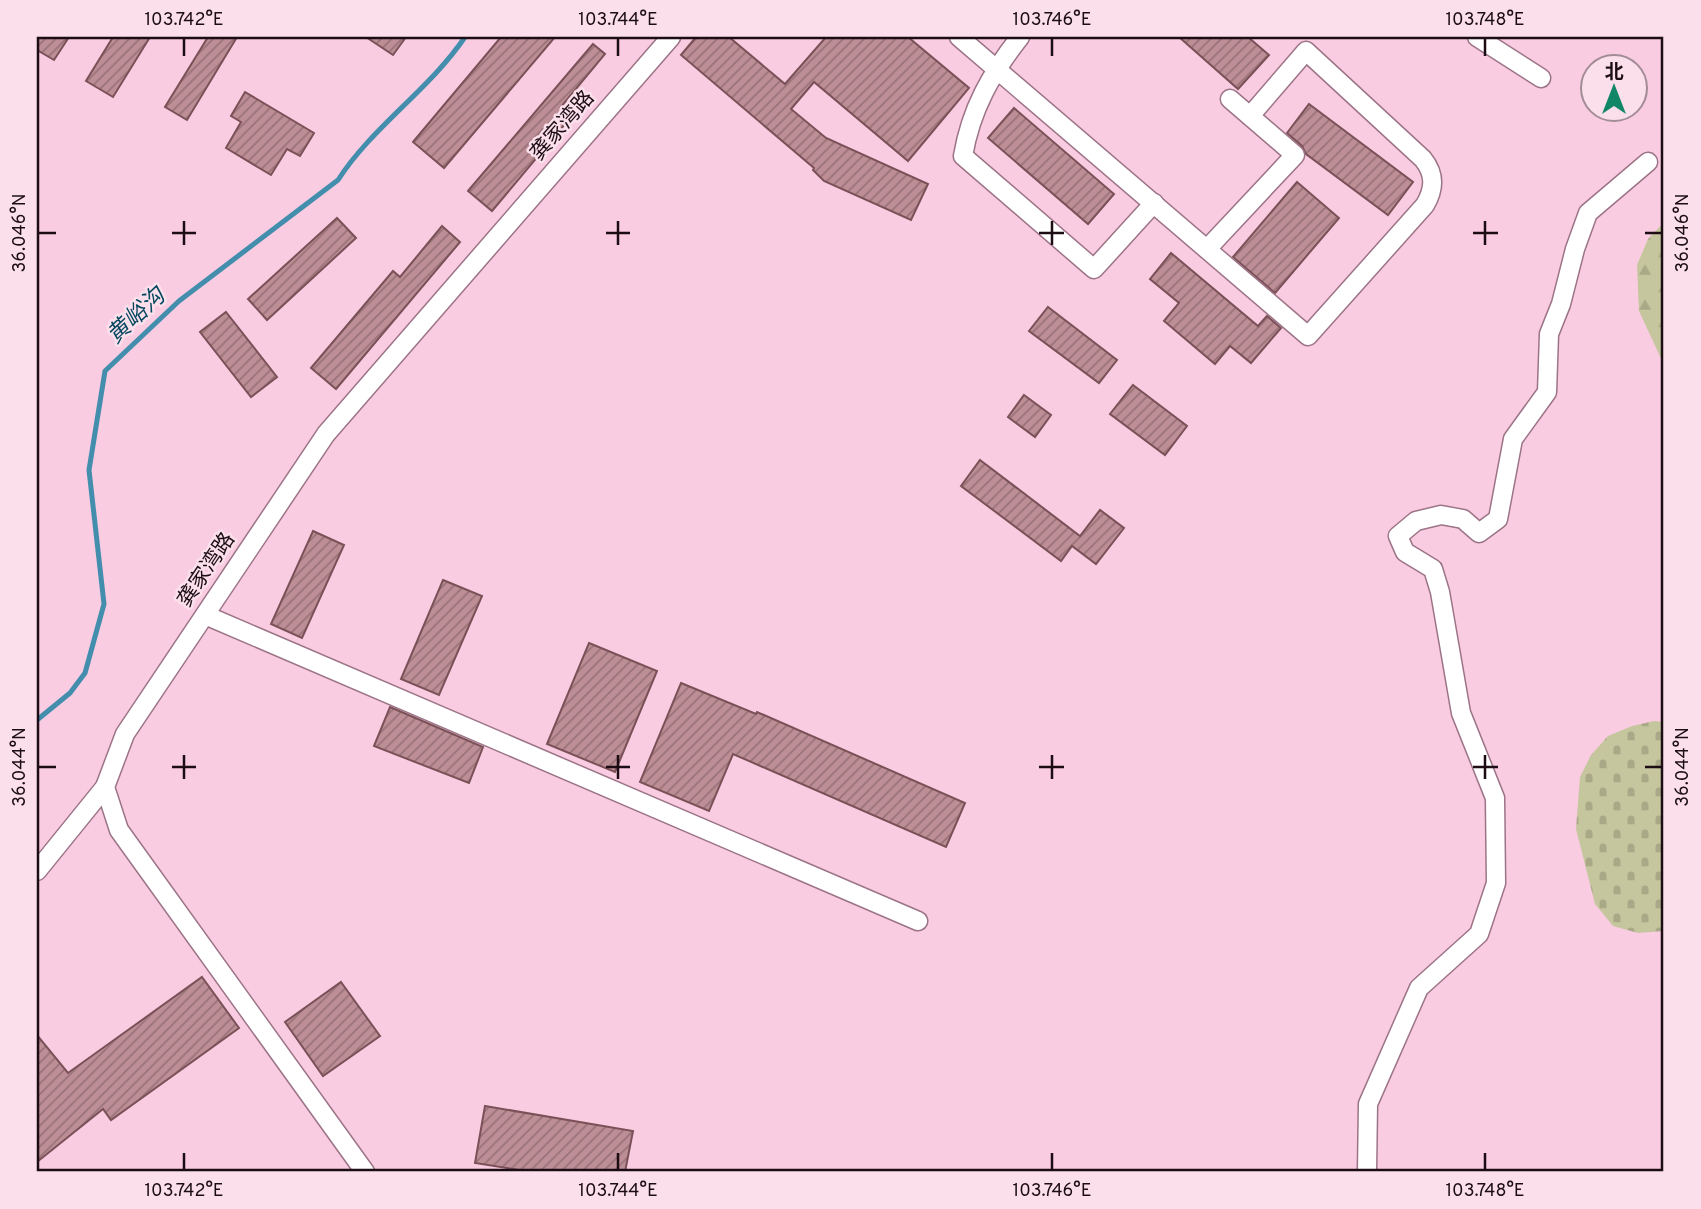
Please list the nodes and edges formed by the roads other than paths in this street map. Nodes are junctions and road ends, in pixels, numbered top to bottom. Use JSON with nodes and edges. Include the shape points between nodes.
{"nodes":[{"id":1,"x":671,"y":37,"type":"edge"},
{"id":2,"x":959,"y":37,"type":"edge"},
{"id":3,"x":1020,"y":37,"type":"edge"},
{"id":4,"x":1477,"y":37,"type":"edge"},
{"id":5,"x":996,"y":68,"type":"junction"},
{"id":6,"x":1541,"y":78,"type":"dead end"},
{"id":7,"x":1230,"y":99,"type":"dead end"},
{"id":8,"x":1250,"y":116,"type":"junction"},
{"id":9,"x":1648,"y":162,"type":"dead end"},
{"id":10,"x":1154,"y":203,"type":"junction"},
{"id":11,"x":1207,"y":249,"type":"junction"},
{"id":12,"x":205,"y":615,"type":"junction"},
{"id":13,"x":104,"y":787,"type":"junction"},
{"id":14,"x":37,"y":871,"type":"edge"},
{"id":15,"x":918,"y":921,"type":"dead end"},
{"id":16,"x":365,"y":1172,"type":"edge"},
{"id":17,"x":1367,"y":1172,"type":"edge"}],
"edges":[{"from":1,"to":12,"type":"street","name":"龚家湾路","via":[[326,434]]},
{"from":2,"to":5,"type":"street"},
{"from":3,"to":5,"type":"street"},
{"from":4,"to":6,"type":"street"},
{"from":5,"to":10,"type":"street"},
{"from":5,"to":10,"type":"street","via":[[968,128],[963,156],[1094,269]]},
{"from":7,"to":8,"type":"street"},
{"from":8,"to":11,"type":"street","via":[[1295,155]]},
{"from":8,"to":11,"type":"street","via":[[1306,51],[1423,159],[1433,176],[1430,196],[1308,336]]},
{"from":9,"to":17,"type":"street","via":[[1588,213],[1549,334],[1547,391],[1513,439],[1498,519],[1479,533],[1463,519],[1441,515],[1416,521],[1398,536],[1405,551],[1433,569],[1440,592],[1461,713],[1495,798],[1496,883],[1479,934],[1419,988],[1368,1104]]},
{"from":10,"to":11,"type":"street"},
{"from":12,"to":13,"type":"street","name":"龚家湾路","via":[[125,734]]},
{"from":12,"to":15,"type":"street"},
{"from":13,"to":14,"type":"street","name":"龚家湾路"},
{"from":13,"to":16,"type":"street","via":[[119,830]]}]}
